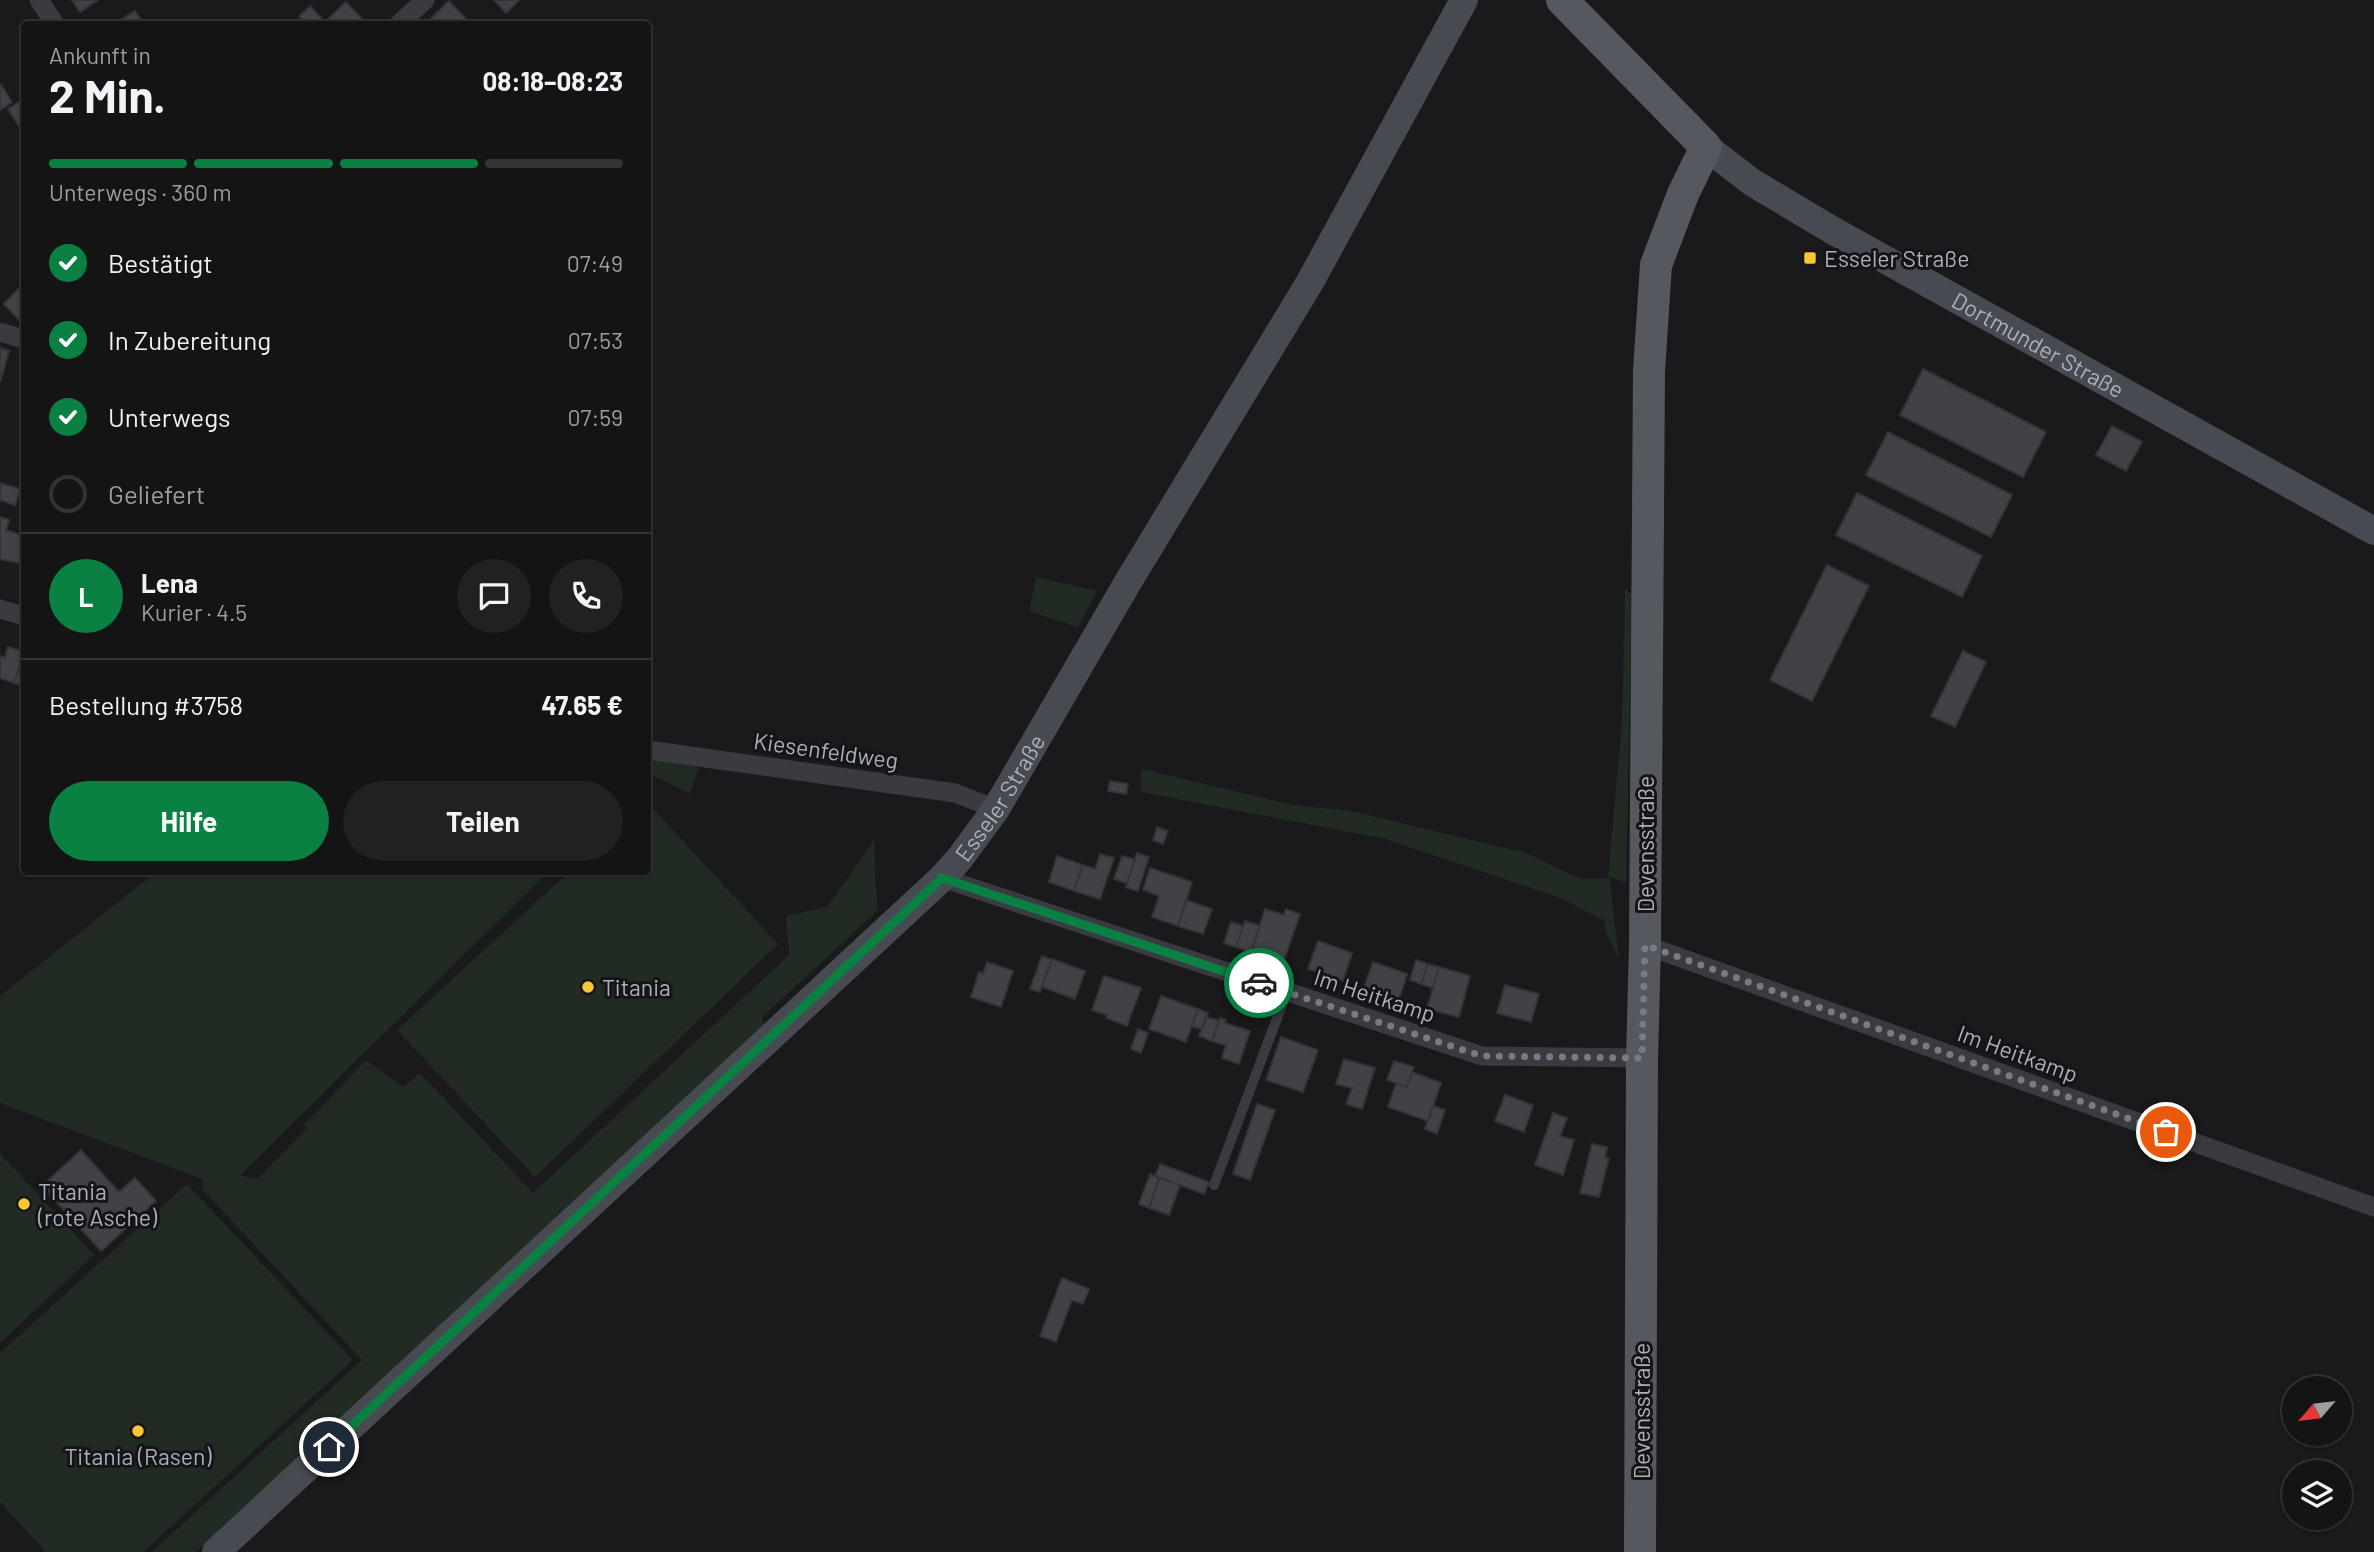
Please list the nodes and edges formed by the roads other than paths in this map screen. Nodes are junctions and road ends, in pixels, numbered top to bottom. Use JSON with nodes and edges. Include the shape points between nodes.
{"nodes":[{"id":1,"x":39,"y":0,"type":"edge"},
{"id":2,"x":425,"y":0,"type":"edge"},
{"id":3,"x":1464,"y":0,"type":"edge"},
{"id":4,"x":1562,"y":0,"type":"edge"},
{"id":5,"x":53,"y":21,"type":"edge"},
{"id":6,"x":402,"y":21,"type":"edge"},
{"id":7,"x":1706,"y":147,"type":"junction"},
{"id":8,"x":0,"y":331,"type":"edge"},
{"id":9,"x":21,"y":338,"type":"edge"},
{"id":10,"x":2374,"y":531,"type":"edge"},
{"id":11,"x":0,"y":609,"type":"edge"},
{"id":12,"x":21,"y":615,"type":"edge"},
{"id":13,"x":651,"y":750,"type":"edge"},
{"id":14,"x":996,"y":809,"type":"junction"},
{"id":15,"x":942,"y":878,"type":"junction"},
{"id":16,"x":1645,"y":945,"type":"junction"},
{"id":17,"x":1287,"y":992,"type":"junction"},
{"id":18,"x":1642,"y":1058,"type":"junction"},
{"id":19,"x":1214,"y":1185,"type":"dead end"},
{"id":20,"x":2374,"y":1207,"type":"edge"},
{"id":21,"x":216,"y":1552,"type":"edge"},
{"id":22,"x":1640,"y":1552,"type":"edge"}],
"edges":[{"from":1,"to":5,"type":"street"},
{"from":2,"to":6,"type":"street"},
{"from":3,"to":14,"type":"main road","name":"Esseler Straße","via":[[1310,282]]},
{"from":4,"to":7,"type":"main road","name":"Dortmunder Straße"},
{"from":7,"to":10,"type":"main road","name":"Dortmunder Straße","via":[[1753,183],[1832,230]]},
{"from":7,"to":16,"type":"main road","name":"Devensstraße","via":[[1656,265],[1649,371]]},
{"from":8,"to":9,"type":"street"},
{"from":11,"to":12,"type":"street"},
{"from":13,"to":14,"type":"street","name":"Kiesenfeldweg","via":[[955,793]]},
{"from":14,"to":15,"type":"main road","name":"Esseler Straße"},
{"from":15,"to":17,"type":"street","name":"Im Heitkamp"},
{"from":15,"to":21,"type":"main road","name":"Esseler Straße"},
{"from":16,"to":18,"type":"main road","name":"Devensstraße"},
{"from":16,"to":20,"type":"street","name":"Im Heitkamp"},
{"from":17,"to":18,"type":"street","name":"Im Heitkamp","via":[[1482,1056]]},
{"from":17,"to":19,"type":"lane"},
{"from":18,"to":22,"type":"main road","name":"Devensstraße"}]}
